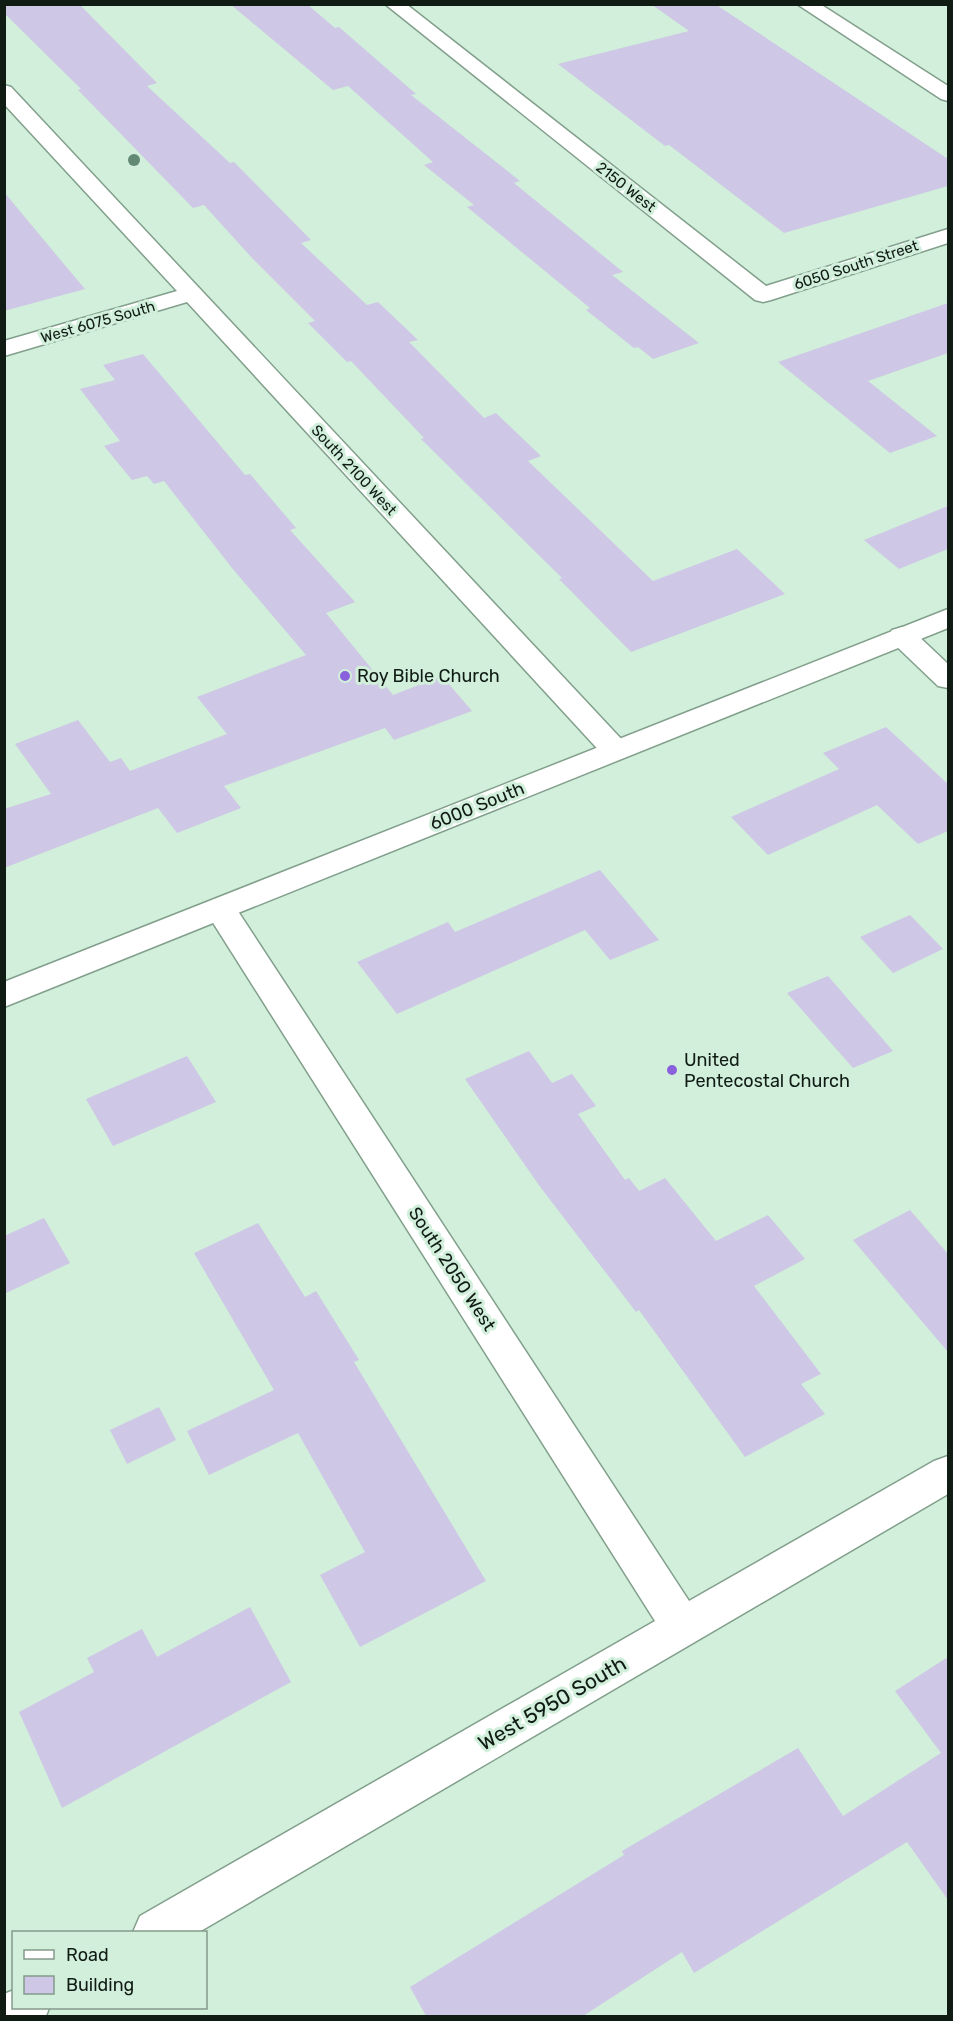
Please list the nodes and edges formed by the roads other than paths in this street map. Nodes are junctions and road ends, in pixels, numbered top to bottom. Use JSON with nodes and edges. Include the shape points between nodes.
{"nodes":[{"id":1,"x":394,"y":4,"type":"edge"},
{"id":2,"x":806,"y":4,"type":"edge"},
{"id":3,"x":4,"y":91,"type":"edge"},
{"id":4,"x":948,"y":95,"type":"edge"},
{"id":5,"x":948,"y":236,"type":"edge"},
{"id":6,"x":191,"y":294,"type":"junction"},
{"id":7,"x":763,"y":295,"type":"joint"},
{"id":8,"x":4,"y":349,"type":"edge"},
{"id":9,"x":948,"y":618,"type":"edge"},
{"id":10,"x":902,"y":636,"type":"junction"},
{"id":11,"x":948,"y":679,"type":"edge"},
{"id":12,"x":615,"y":750,"type":"junction"},
{"id":13,"x":221,"y":910,"type":"junction"},
{"id":14,"x":4,"y":995,"type":"edge"},
{"id":15,"x":948,"y":1474,"type":"edge"},
{"id":16,"x":683,"y":1628,"type":"junction"},
{"id":17,"x":158,"y":1931,"type":"edge"}],
"edges":[{"from":1,"to":7,"type":"street","name":"2150 West"},
{"from":2,"to":4,"type":"street"},
{"from":3,"to":6,"type":"street","name":"South 2100 West"},
{"from":5,"to":7,"type":"street","name":"6050 South Street"},
{"from":6,"to":8,"type":"street","name":"West 6075 South"},
{"from":6,"to":12,"type":"street","name":"South 2100 West"},
{"from":9,"to":10,"type":"street","name":"6000 South"},
{"from":10,"to":11,"type":"street"},
{"from":10,"to":12,"type":"street","name":"6000 South"},
{"from":12,"to":13,"type":"street","name":"6000 South"},
{"from":13,"to":14,"type":"street","name":"6000 South"},
{"from":13,"to":16,"type":"street","name":"South 2050 West"},
{"from":15,"to":16,"type":"street","name":"West 5950 South"},
{"from":16,"to":17,"type":"street","name":"West 5950 South"}]}
